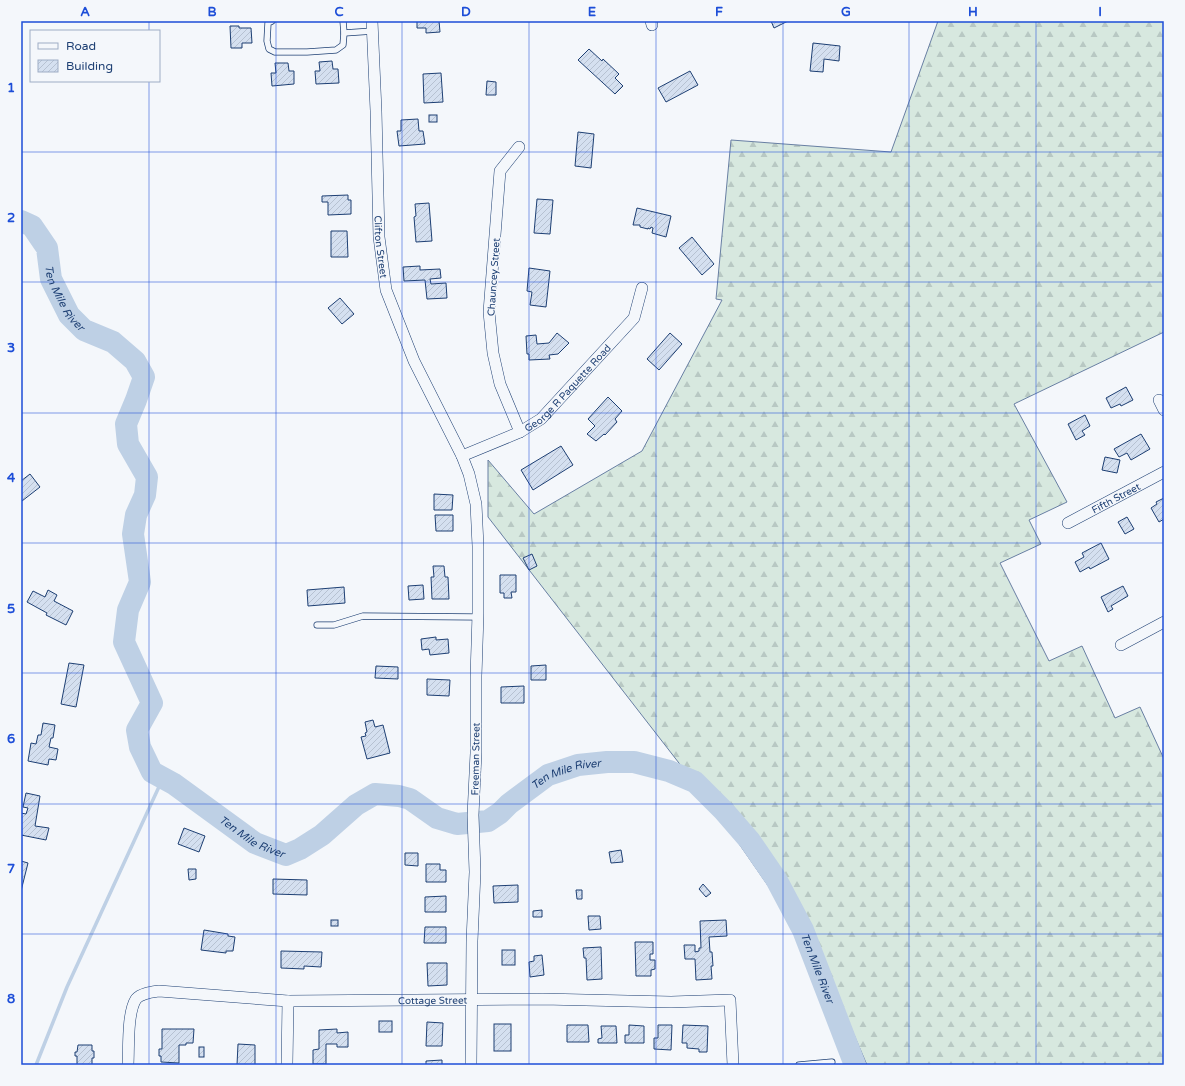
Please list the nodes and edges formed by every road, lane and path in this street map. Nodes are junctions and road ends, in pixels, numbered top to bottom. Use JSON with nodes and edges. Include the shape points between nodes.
{"nodes":[{"id":1,"x":272,"y":21,"type":"edge"},
{"id":2,"x":343,"y":21,"type":"edge"},
{"id":3,"x":372,"y":26,"type":"edge"},
{"id":4,"x":344,"y":33,"type":"junction"},
{"id":5,"x":519,"y":147,"type":"dead end"},
{"id":6,"x":642,"y":288,"type":"dead end"},
{"id":7,"x":1159,"y":400,"type":"dead end"},
{"id":8,"x":1164,"y":410,"type":"edge"},
{"id":9,"x":520,"y":432,"type":"junction"},
{"id":10,"x":462,"y":456,"type":"junction"},
{"id":11,"x":1164,"y":472,"type":"edge"},
{"id":12,"x":1068,"y":523,"type":"dead end"},
{"id":13,"x":478,"y":617,"type":"junction"},
{"id":14,"x":1164,"y":622,"type":"edge"},
{"id":15,"x":317,"y":625,"type":"dead end"},
{"id":16,"x":1121,"y":645,"type":"dead end"},
{"id":17,"x":471,"y":999,"type":"junction"},
{"id":18,"x":288,"y":1001,"type":"junction"},
{"id":19,"x":832,"y":1062,"type":"dead end"},
{"id":20,"x":128,"y":1065,"type":"edge"},
{"id":21,"x":286,"y":1065,"type":"edge"},
{"id":22,"x":471,"y":1065,"type":"edge"},
{"id":23,"x":733,"y":1065,"type":"edge"},
{"id":24,"x":799,"y":1065,"type":"edge"}],
"edges":[{"from":1,"to":4,"type":"lane","via":[[268,23],[267,41],[269,48],[275,52],[336,50],[343,45]]},
{"from":2,"to":4,"type":"lane"},
{"from":3,"to":4,"type":"lane"},
{"from":3,"to":10,"type":"street","name":"Clifton Street","via":[[379,237],[386,290],[414,361]]},
{"from":5,"to":9,"type":"street","name":"Chauncey Street","via":[[500,172],[489,312],[493,353],[500,384]]},
{"from":6,"to":9,"type":"street","name":"George R Paquette Road","via":[[634,318],[541,419]]},
{"from":7,"to":8,"type":"street"},
{"from":9,"to":10,"type":"street","name":"George R Paquette Road"},
{"from":10,"to":13,"type":"street","name":"Freeman Street","via":[[476,504]]},
{"from":11,"to":12,"type":"street","name":"Fifth Street"},
{"from":13,"to":15,"type":"lane","via":[[363,616],[334,625]]},
{"from":13,"to":17,"type":"street","name":"Freeman Street"},
{"from":14,"to":16,"type":"street"},
{"from":17,"to":18,"type":"street","name":"Cottage Street"},
{"from":17,"to":22,"type":"street","name":"Freeman Street"},
{"from":17,"to":23,"type":"street","name":"Cottage Street","via":[[671,1002],[730,1000]]},
{"from":18,"to":20,"type":"street","name":"Cottage Street","via":[[159,991],[144,994],[137,998],[130,1015]]},
{"from":18,"to":21,"type":"street"},
{"from":19,"to":24,"type":"lane"}]}
